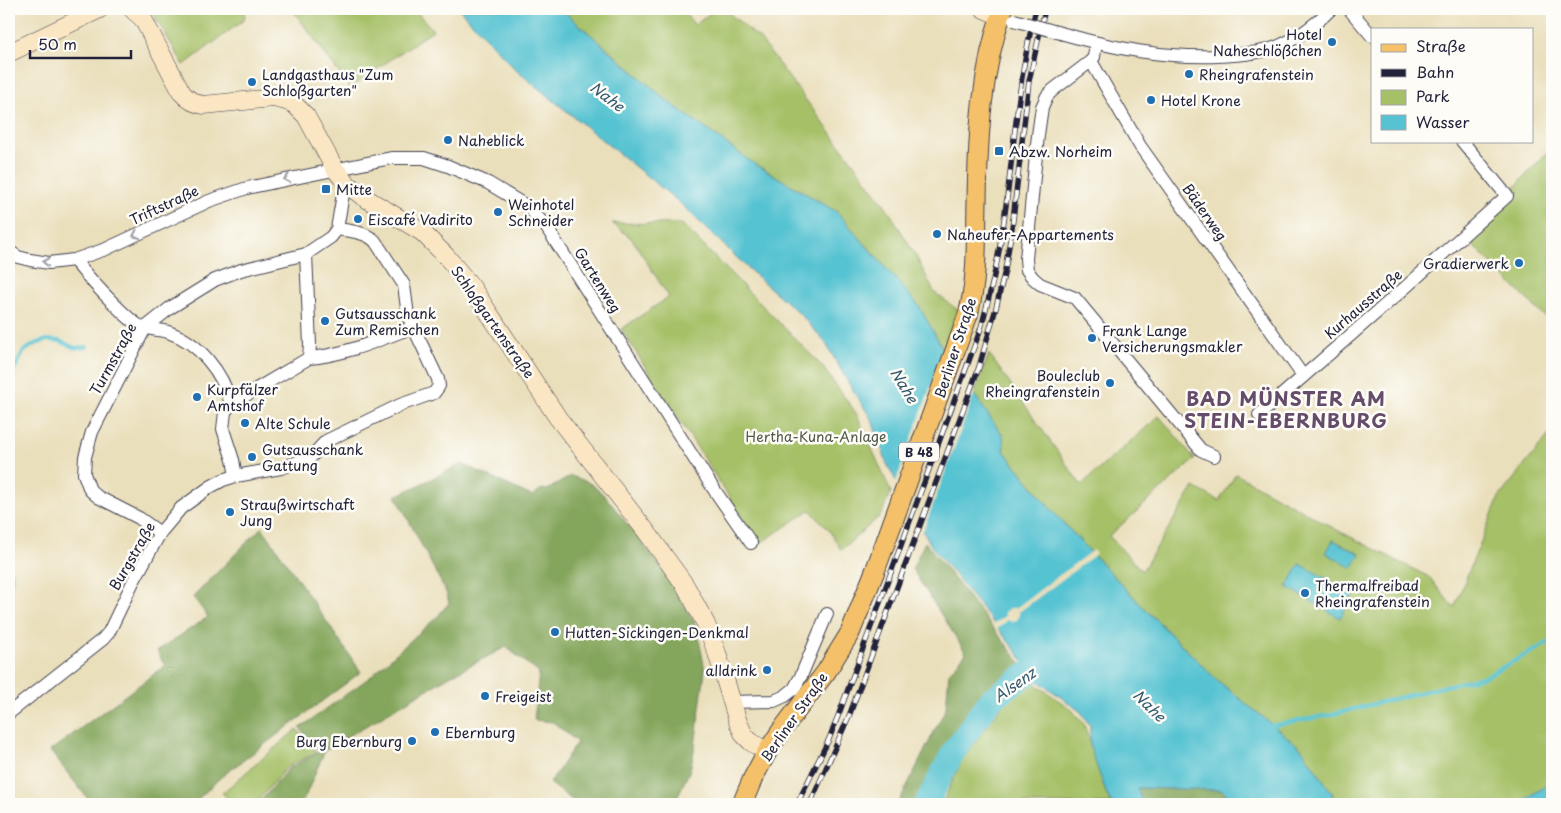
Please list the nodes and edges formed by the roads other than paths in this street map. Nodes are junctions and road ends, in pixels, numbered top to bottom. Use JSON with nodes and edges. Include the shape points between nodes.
{"nodes":[{"id":1,"x":100,"y":9,"type":"edge"},
{"id":2,"x":132,"y":9,"type":"edge"},
{"id":3,"x":1331,"y":9,"type":"edge"},
{"id":4,"x":1349,"y":9,"type":"edge"},
{"id":5,"x":1000,"y":14,"type":"edge"},
{"id":6,"x":1371,"y":35,"type":"edge"},
{"id":7,"x":1096,"y":43,"type":"junction"},
{"id":8,"x":9,"y":53,"type":"edge"},
{"id":9,"x":1091,"y":61,"type":"junction"},
{"id":10,"x":1463,"y":142,"type":"edge"},
{"id":11,"x":335,"y":169,"type":"junction"},
{"id":12,"x":347,"y":184,"type":"junction"},
{"id":13,"x":337,"y":229,"type":"junction"},
{"id":14,"x":9,"y":252,"type":"edge"},
{"id":15,"x":306,"y":254,"type":"junction"},
{"id":16,"x":74,"y":260,"type":"junction"},
{"id":17,"x":412,"y":327,"type":"junction"},
{"id":18,"x":145,"y":328,"type":"junction"},
{"id":19,"x":309,"y":358,"type":"junction"},
{"id":20,"x":1303,"y":376,"type":"junction"},
{"id":21,"x":231,"y":404,"type":"junction"},
{"id":22,"x":1259,"y":415,"type":"dead end"},
{"id":23,"x":1214,"y":456,"type":"dead end"},
{"id":24,"x":236,"y":476,"type":"junction"},
{"id":25,"x":160,"y":533,"type":"junction"},
{"id":26,"x":751,"y":543,"type":"dead end"},
{"id":27,"x":827,"y":614,"type":"dead end"},
{"id":28,"x":731,"y":702,"type":"junction"},
{"id":29,"x":9,"y":713,"type":"edge"},
{"id":30,"x":767,"y":752,"type":"junction"},
{"id":31,"x":742,"y":804,"type":"edge"}],
"edges":[{"from":1,"to":8,"type":"main road"},
{"from":2,"to":11,"type":"main road","name":"Schloßgartenstraße","via":[[143,19],[182,93],[189,100],[204,105],[266,98],[294,104],[306,116]]},
{"from":3,"to":7,"type":"street","name":"Berliner Straße","via":[[1298,36],[1254,52],[1168,56]]},
{"from":4,"to":6,"type":"street"},
{"from":5,"to":7,"type":"street","name":"Berliner Straße","bridge":true},
{"from":5,"to":30,"type":"main road","name":"Berliner Straße","number":"B 48","via":[[981,102],[975,275],[972,301],[962,334],[876,571],[850,633],[840,652]]},
{"from":7,"to":9,"type":"street"},
{"from":9,"to":20,"type":"street","name":"Bäderweg","via":[[1140,146]]},
{"from":9,"to":23,"type":"street","via":[[1052,90],[1042,107],[1027,270],[1040,284],[1075,298],[1201,450]]},
{"from":10,"to":20,"type":"street","name":"Kurhausstraße","via":[[1507,196]]},
{"from":11,"to":12,"type":"main road","name":"Schloßgartenstraße"},
{"from":11,"to":16,"type":"street","name":"Triftstraße","one_way":true,"via":[[260,184],[216,198],[106,249]]},
{"from":11,"to":26,"type":"street","name":"Gartenweg","via":[[391,158],[424,158],[488,183],[528,207],[557,243]]},
{"from":12,"to":13,"type":"street"},
{"from":12,"to":28,"type":"main road","name":"Schloßgartenstraße","via":[[422,232],[471,286],[558,418],[685,585],[706,624]]},
{"from":13,"to":15,"type":"street","name":"Turmstraße"},
{"from":13,"to":17,"type":"street","via":[[365,235],[375,241],[404,285]]},
{"from":16,"to":14,"type":"street","name":"Triftstraße","one_way":true,"via":[[49,263]]},
{"from":15,"to":18,"type":"street","name":"Turmstraße","via":[[241,270],[216,280],[170,308]]},
{"from":15,"to":19,"type":"street"},
{"from":16,"to":18,"type":"street","via":[[128,318]]},
{"from":17,"to":19,"type":"street","via":[[345,352]]},
{"from":17,"to":24,"type":"street","name":"Burgstraße","via":[[438,379],[439,386],[434,393],[400,405],[326,441],[310,458],[281,468]]},
{"from":18,"to":21,"type":"street","via":[[167,332],[195,346],[223,381]]},
{"from":18,"to":25,"type":"street","name":"Turmstraße","via":[[92,432],[84,457],[84,474],[90,490],[98,497]]},
{"from":19,"to":21,"type":"street"},
{"from":20,"to":22,"type":"street","name":"Kurhausstraße"},
{"from":21,"to":24,"type":"street","via":[[225,412],[224,429]]},
{"from":24,"to":25,"type":"street","name":"Burgstraße","via":[[210,487],[181,508]]},
{"from":25,"to":29,"type":"street","name":"Burgstraße","via":[[109,632]]},
{"from":27,"to":28,"type":"street","via":[[794,689],[774,701]]},
{"from":28,"to":30,"type":"main road","name":"Schloßgartenstraße","via":[[744,735]]},
{"from":30,"to":31,"type":"main road","name":"Berliner Straße","number":"B 48"}]}
